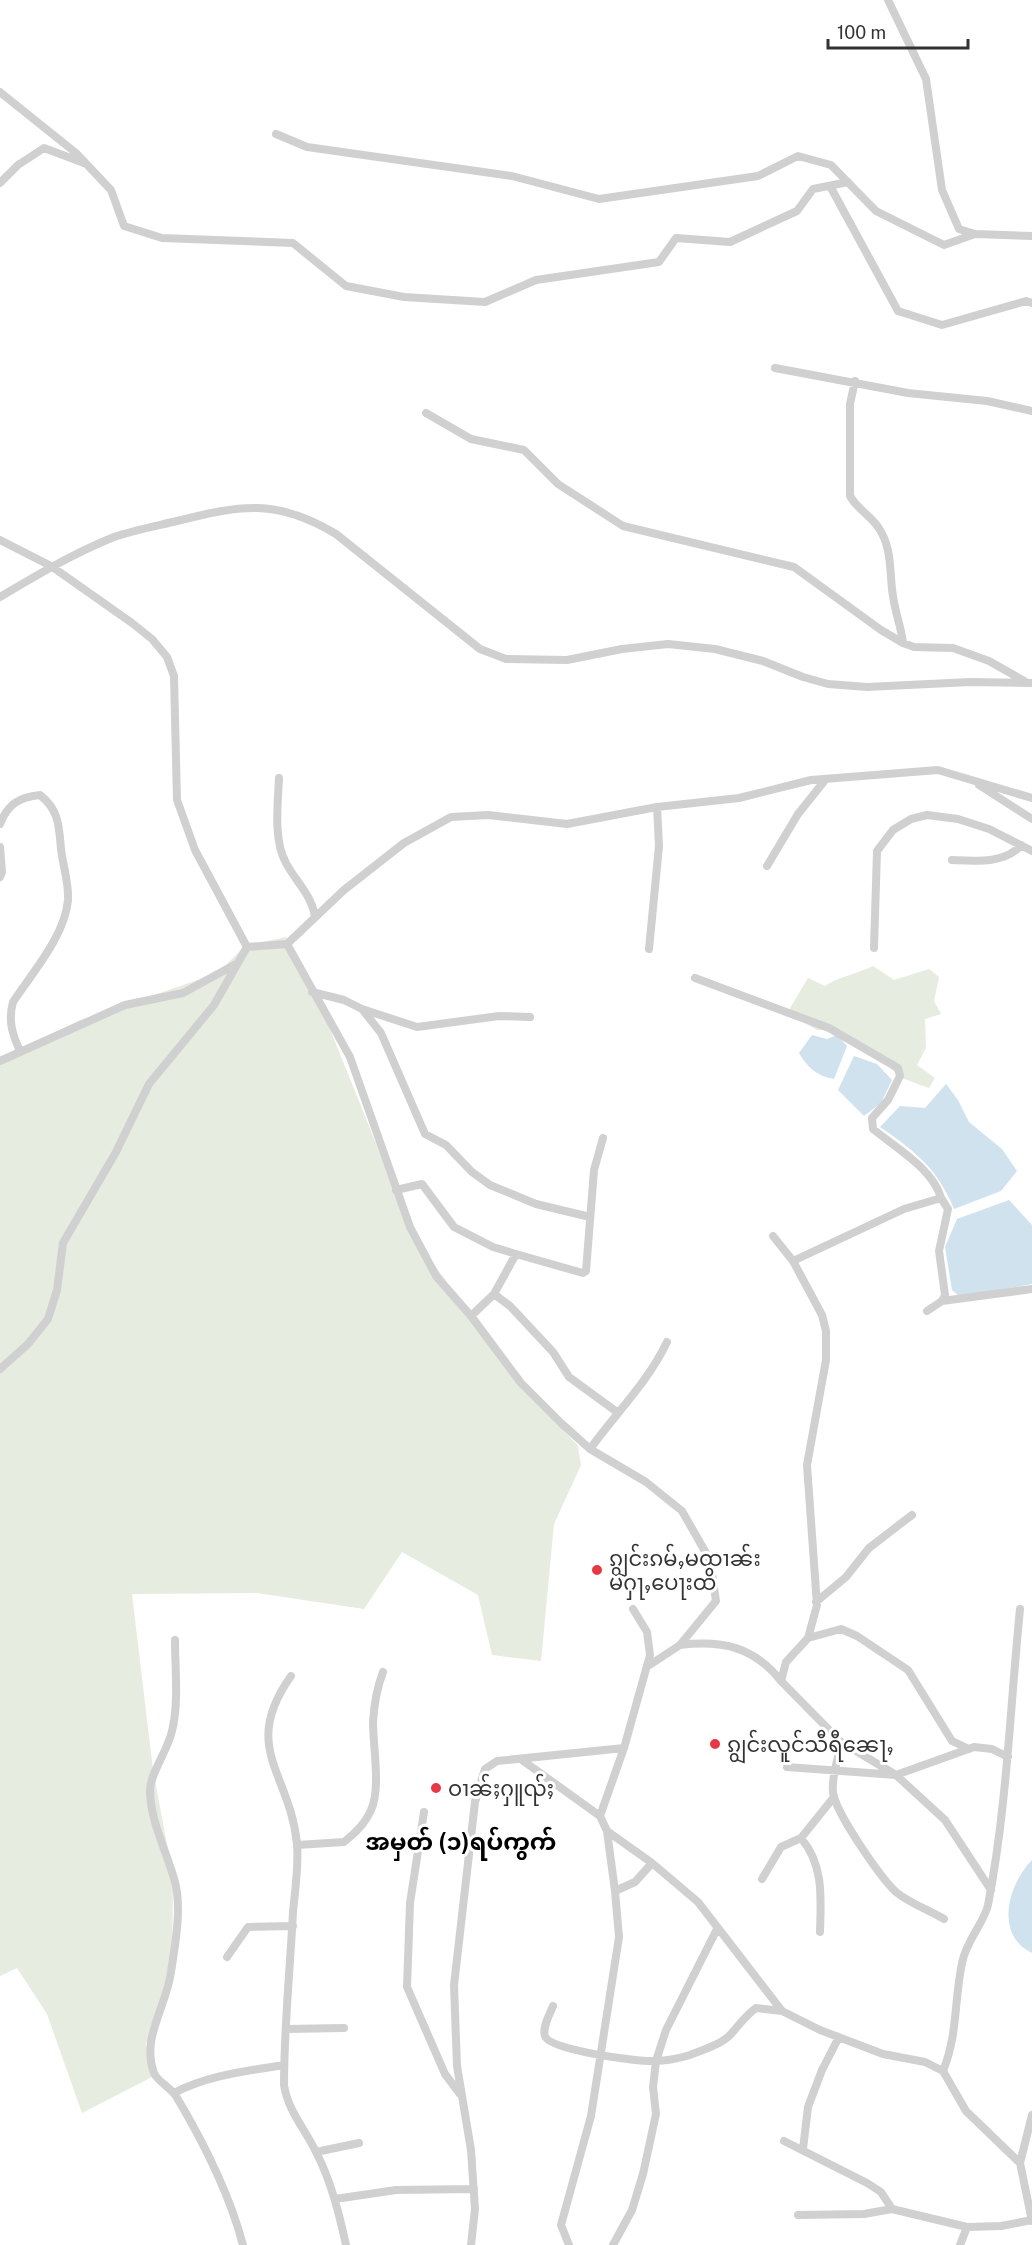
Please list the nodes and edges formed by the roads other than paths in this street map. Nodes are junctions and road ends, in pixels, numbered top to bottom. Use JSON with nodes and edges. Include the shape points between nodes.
{"nodes":[{"id":1,"x":888,"y":0,"type":"edge"},
{"id":2,"x":0,"y":92,"type":"edge"},
{"id":3,"x":276,"y":134,"type":"dead end"},
{"id":4,"x":87,"y":164,"type":"junction"},
{"id":5,"x":848,"y":182,"type":"junction"},
{"id":6,"x":0,"y":183,"type":"edge"},
{"id":7,"x":830,"y":186,"type":"junction"},
{"id":8,"x":975,"y":234,"type":"junction"},
{"id":9,"x":1032,"y":236,"type":"edge"},
{"id":10,"x":1032,"y":303,"type":"edge"},
{"id":11,"x":775,"y":368,"type":"dead end"},
{"id":12,"x":855,"y":381,"type":"junction"},
{"id":13,"x":1032,"y":411,"type":"edge"},
{"id":14,"x":426,"y":413,"type":"dead end"},
{"id":15,"x":0,"y":540,"type":"edge"},
{"id":16,"x":51,"y":566,"type":"junction"},
{"id":17,"x":0,"y":597,"type":"edge"},
{"id":18,"x":903,"y":642,"type":"junction"},
{"id":19,"x":1029,"y":683,"type":"edge"},
{"id":20,"x":279,"y":778,"type":"dead end"},
{"id":21,"x":826,"y":779,"type":"junction"},
{"id":22,"x":970,"y":780,"type":"junction"},
{"id":23,"x":1032,"y":798,"type":"edge"},
{"id":24,"x":657,"y":807,"type":"junction"},
{"id":25,"x":1032,"y":819,"type":"edge"},
{"id":26,"x":0,"y":824,"type":"edge"},
{"id":27,"x":1021,"y":845,"type":"junction"},
{"id":28,"x":0,"y":847,"type":"edge"},
{"id":29,"x":1032,"y":850,"type":"edge"},
{"id":30,"x":952,"y":860,"type":"dead end"},
{"id":31,"x":767,"y":866,"type":"dead end"},
{"id":32,"x":0,"y":877,"type":"edge"},
{"id":33,"x":315,"y":916,"type":"junction"},
{"id":34,"x":287,"y":944,"type":"junction"},
{"id":35,"x":248,"y":947,"type":"junction"},
{"id":36,"x":874,"y":948,"type":"dead end"},
{"id":37,"x":649,"y":949,"type":"dead end"},
{"id":38,"x":238,"y":963,"type":"junction"},
{"id":39,"x":695,"y":978,"type":"dead end"},
{"id":40,"x":312,"y":992,"type":"junction"},
{"id":41,"x":362,"y":1009,"type":"junction"},
{"id":42,"x":530,"y":1017,"type":"dead end"},
{"id":43,"x":20,"y":1051,"type":"junction"},
{"id":44,"x":0,"y":1061,"type":"edge"},
{"id":45,"x":603,"y":1138,"type":"dead end"},
{"id":46,"x":396,"y":1190,"type":"junction"},
{"id":47,"x":941,"y":1198,"type":"junction"},
{"id":48,"x":590,"y":1217,"type":"junction"},
{"id":49,"x":773,"y":1236,"type":"dead end"},
{"id":50,"x":516,"y":1254,"type":"junction"},
{"id":51,"x":793,"y":1261,"type":"junction"},
{"id":52,"x":1032,"y":1289,"type":"edge"},
{"id":53,"x":494,"y":1294,"type":"junction"},
{"id":54,"x":942,"y":1301,"type":"junction"},
{"id":55,"x":927,"y":1311,"type":"dead end"},
{"id":56,"x":471,"y":1316,"type":"junction"},
{"id":57,"x":667,"y":1342,"type":"dead end"},
{"id":58,"x":0,"y":1368,"type":"edge"},
{"id":59,"x":617,"y":1412,"type":"junction"},
{"id":60,"x":590,"y":1449,"type":"junction"},
{"id":61,"x":912,"y":1515,"type":"dead end"},
{"id":62,"x":816,"y":1602,"type":"junction"},
{"id":63,"x":633,"y":1609,"type":"dead end"},
{"id":64,"x":1020,"y":1609,"type":"dead end"},
{"id":65,"x":808,"y":1638,"type":"junction"},
{"id":66,"x":175,"y":1640,"type":"dead end"},
{"id":67,"x":681,"y":1645,"type":"junction"},
{"id":68,"x":648,"y":1666,"type":"junction"},
{"id":69,"x":384,"y":1672,"type":"dead end"},
{"id":70,"x":291,"y":1677,"type":"dead end"},
{"id":71,"x":781,"y":1682,"type":"junction"},
{"id":72,"x":841,"y":1742,"type":"junction"},
{"id":73,"x":624,"y":1748,"type":"junction"},
{"id":74,"x":969,"y":1749,"type":"junction"},
{"id":75,"x":1008,"y":1757,"type":"junction"},
{"id":76,"x":522,"y":1760,"type":"junction"},
{"id":77,"x":787,"y":1767,"type":"dead end"},
{"id":78,"x":836,"y":1771,"type":"junction"},
{"id":79,"x":896,"y":1775,"type":"junction"},
{"id":80,"x":834,"y":1797,"type":"junction"},
{"id":81,"x":424,"y":1812,"type":"dead end"},
{"id":82,"x":600,"y":1816,"type":"junction"},
{"id":83,"x":607,"y":1831,"type":"junction"},
{"id":84,"x":801,"y":1838,"type":"junction"},
{"id":85,"x":297,"y":1845,"type":"junction"},
{"id":86,"x":652,"y":1863,"type":"junction"},
{"id":87,"x":762,"y":1879,"type":"dead end"},
{"id":88,"x":991,"y":1890,"type":"junction"},
{"id":89,"x":615,"y":1891,"type":"junction"},
{"id":90,"x":944,"y":1919,"type":"dead end"},
{"id":91,"x":292,"y":1926,"type":"junction"},
{"id":92,"x":717,"y":1929,"type":"junction"},
{"id":93,"x":820,"y":1932,"type":"dead end"},
{"id":94,"x":227,"y":1957,"type":"dead end"},
{"id":95,"x":553,"y":2006,"type":"dead end"},
{"id":96,"x":782,"y":2011,"type":"junction"},
{"id":97,"x":344,"y":2028,"type":"dead end"},
{"id":98,"x":286,"y":2029,"type":"junction"},
{"id":99,"x":839,"y":2037,"type":"junction"},
{"id":100,"x":599,"y":2053,"type":"junction"},
{"id":101,"x":656,"y":2061,"type":"junction"},
{"id":102,"x":284,"y":2065,"type":"junction"},
{"id":103,"x":943,"y":2071,"type":"junction"},
{"id":104,"x":174,"y":2093,"type":"junction"},
{"id":105,"x":462,"y":2097,"type":"junction"},
{"id":106,"x":1032,"y":2115,"type":"edge"},
{"id":107,"x":784,"y":2141,"type":"dead end"},
{"id":108,"x":359,"y":2143,"type":"dead end"},
{"id":109,"x":803,"y":2149,"type":"junction"},
{"id":110,"x":316,"y":2152,"type":"junction"},
{"id":111,"x":1020,"y":2163,"type":"junction"},
{"id":112,"x":474,"y":2189,"type":"junction"},
{"id":113,"x":335,"y":2199,"type":"junction"},
{"id":114,"x":892,"y":2209,"type":"junction"},
{"id":115,"x":798,"y":2215,"type":"dead end"},
{"id":116,"x":1032,"y":2220,"type":"edge"},
{"id":117,"x":967,"y":2227,"type":"junction"},
{"id":118,"x":243,"y":2245,"type":"edge"},
{"id":119,"x":346,"y":2245,"type":"edge"},
{"id":120,"x":471,"y":2245,"type":"edge"},
{"id":121,"x":569,"y":2245,"type":"edge"},
{"id":122,"x":613,"y":2245,"type":"edge"},
{"id":123,"x":960,"y":2245,"type":"edge"}],
"edges":[{"from":1,"to":8,"type":"street","via":[[926,79],[942,190],[959,229]]},
{"from":2,"to":4,"type":"street"},
{"from":3,"to":5,"type":"street","via":[[307,147],[512,176],[598,199],[758,176],[798,156],[831,165]]},
{"from":4,"to":6,"type":"street","via":[[44,148]]},
{"from":4,"to":7,"type":"street","via":[[111,190],[124,226],[162,238],[293,243],[346,286],[404,297],[485,302],[536,280],[658,262],[676,238],[730,242],[797,211],[813,189]]},
{"from":5,"to":7,"type":"street"},
{"from":5,"to":8,"type":"street","via":[[876,211],[944,245]]},
{"from":7,"to":10,"type":"street","via":[[898,311],[942,325],[1026,301]]},
{"from":8,"to":9,"type":"street"},
{"from":11,"to":12,"type":"street"},
{"from":12,"to":13,"type":"street"},
{"from":12,"to":18,"type":"street","via":[[850,404],[850,496],[879,528],[885,542]]},
{"from":14,"to":18,"type":"street","via":[[471,439],[524,450],[558,484],[623,526],[794,567]]},
{"from":15,"to":16,"type":"street"},
{"from":16,"to":17,"type":"street"},
{"from":16,"to":19,"type":"street","via":[[116,536],[226,508],[275,509],[311,519],[336,534],[480,649],[506,659],[567,660],[668,644],[715,649],[828,684]]},
{"from":16,"to":35,"type":"street","via":[[152,639],[166,657],[174,676],[177,800],[195,850]]},
{"from":18,"to":19,"type":"street","via":[[914,647],[953,648],[989,661]]},
{"from":20,"to":33,"type":"street","via":[[280,847],[285,861],[310,896]]},
{"from":21,"to":22,"type":"street","via":[[938,770]]},
{"from":21,"to":24,"type":"street","via":[[739,798]]},
{"from":21,"to":31,"type":"street","via":[[798,814]]},
{"from":22,"to":23,"type":"street"},
{"from":22,"to":25,"type":"street"},
{"from":24,"to":33,"type":"street","via":[[567,824],[488,815],[451,817],[404,843]]},
{"from":24,"to":37,"type":"street","via":[[659,846]]},
{"from":26,"to":43,"type":"street","via":[[15,801],[40,795],[52,805],[58,819],[67,879],[68,901],[57,934],[13,1002],[10,1014]]},
{"from":27,"to":29,"type":"street"},
{"from":27,"to":30,"type":"street","via":[[1006,856]]},
{"from":27,"to":36,"type":"street","via":[[989,829],[927,815],[894,830],[877,851]]},
{"from":28,"to":32,"type":"street"},
{"from":33,"to":34,"type":"street"},
{"from":34,"to":35,"type":"street"},
{"from":34,"to":40,"type":"street"},
{"from":35,"to":38,"type":"street"},
{"from":38,"to":43,"type":"street","via":[[183,993],[125,1005]]},
{"from":38,"to":58,"type":"street","via":[[214,1005],[149,1084],[116,1152],[63,1243],[57,1290],[48,1318],[28,1344]]},
{"from":39,"to":47,"type":"street","via":[[829,1028],[897,1068],[900,1076],[888,1100],[872,1118],[873,1129],[928,1174],[938,1185]]},
{"from":40,"to":41,"type":"street"},
{"from":40,"to":46,"type":"street","via":[[350,1057]]},
{"from":41,"to":42,"type":"street","via":[[417,1027],[499,1016]]},
{"from":41,"to":48,"type":"street","via":[[381,1033],[425,1134],[446,1145],[490,1185],[536,1204]]},
{"from":43,"to":44,"type":"street"},
{"from":45,"to":48,"type":"street","via":[[594,1170]]},
{"from":46,"to":50,"type":"street","via":[[422,1184],[454,1227]]},
{"from":46,"to":56,"type":"street","via":[[436,1276]]},
{"from":47,"to":51,"type":"street","via":[[904,1209]]},
{"from":47,"to":54,"type":"street","via":[[948,1209],[939,1251],[945,1295]]},
{"from":48,"to":50,"type":"street","via":[[588,1268],[583,1273]]},
{"from":49,"to":51,"type":"street"},
{"from":50,"to":53,"type":"street"},
{"from":51,"to":62,"type":"street","via":[[822,1315],[826,1331],[826,1360],[807,1465]]},
{"from":52,"to":54,"type":"street"},
{"from":53,"to":56,"type":"street"},
{"from":53,"to":59,"type":"street","via":[[553,1352],[569,1377]]},
{"from":54,"to":55,"type":"street"},
{"from":56,"to":60,"type":"street","via":[[521,1383]]},
{"from":57,"to":59,"type":"street","via":[[654,1368]]},
{"from":59,"to":60,"type":"street"},
{"from":60,"to":67,"type":"street","via":[[646,1482],[682,1511],[710,1560],[716,1601]]},
{"from":61,"to":62,"type":"street","via":[[869,1548],[846,1577]]},
{"from":62,"to":65,"type":"street"},
{"from":63,"to":68,"type":"street","via":[[647,1632]]},
{"from":64,"to":75,"type":"street"},
{"from":65,"to":71,"type":"street","via":[[786,1662]]},
{"from":65,"to":74,"type":"street","via":[[841,1629],[894,1659],[909,1670],[952,1741]]},
{"from":66,"to":104,"type":"street","via":[[172,1730],[162,1760],[150,1779],[150,1793],[176,1884],[175,1943],[170,1982],[149,2041],[154,2075]]},
{"from":67,"to":68,"type":"street"},
{"from":67,"to":71,"type":"street","via":[[704,1642],[737,1648],[757,1656]]},
{"from":68,"to":73,"type":"street"},
{"from":69,"to":85,"type":"street","via":[[376,1692],[373,1721],[372,1808],[363,1825],[344,1842]]},
{"from":70,"to":85,"type":"street","via":[[269,1715],[267,1737],[278,1779],[290,1802]]},
{"from":71,"to":72,"type":"street"},
{"from":72,"to":78,"type":"street"},
{"from":72,"to":79,"type":"street"},
{"from":73,"to":76,"type":"street"},
{"from":73,"to":82,"type":"street"},
{"from":74,"to":75,"type":"street","via":[[992,1749]]},
{"from":74,"to":79,"type":"street"},
{"from":75,"to":88,"type":"street"},
{"from":76,"to":82,"type":"street"},
{"from":76,"to":105,"type":"street","via":[[497,1761],[485,1769],[475,1803],[454,1985]]},
{"from":77,"to":78,"type":"street"},
{"from":78,"to":79,"type":"street"},
{"from":78,"to":80,"type":"street"},
{"from":79,"to":88,"type":"street","via":[[945,1820]]},
{"from":80,"to":84,"type":"street"},
{"from":80,"to":90,"type":"street","via":[[862,1850],[896,1892]]},
{"from":81,"to":105,"type":"street","via":[[410,1903],[407,1987],[446,2074]]},
{"from":82,"to":83,"type":"street"},
{"from":83,"to":86,"type":"street"},
{"from":83,"to":89,"type":"street"},
{"from":84,"to":87,"type":"street","via":[[781,1847]]},
{"from":84,"to":93,"type":"street","via":[[811,1850],[819,1873]]},
{"from":85,"to":91,"type":"street"},
{"from":86,"to":89,"type":"street","via":[[635,1882]]},
{"from":86,"to":92,"type":"street","via":[[698,1902]]},
{"from":88,"to":103,"type":"street","via":[[987,1909],[970,1937],[962,1963],[953,2048]]},
{"from":89,"to":100,"type":"street","via":[[620,1937]]},
{"from":91,"to":94,"type":"street","via":[[248,1928]]},
{"from":91,"to":98,"type":"street"},
{"from":92,"to":96,"type":"street"},
{"from":92,"to":101,"type":"street","via":[[666,2030]]},
{"from":95,"to":100,"type":"street","via":[[545,2027],[548,2042]]},
{"from":96,"to":99,"type":"street"},
{"from":96,"to":101,"type":"street","via":[[756,2008],[724,2040],[689,2055]]},
{"from":97,"to":98,"type":"street"},
{"from":98,"to":102,"type":"street"},
{"from":99,"to":103,"type":"street"},
{"from":99,"to":109,"type":"street","via":[[808,2107]]},
{"from":100,"to":101,"type":"street","via":[[624,2060]]},
{"from":100,"to":121,"type":"street","via":[[591,2116],[561,2225]]},
{"from":101,"to":122,"type":"street","via":[[656,2114],[643,2174],[632,2210]]},
{"from":102,"to":104,"type":"street","via":[[227,2074]]},
{"from":102,"to":110,"type":"street","via":[[287,2103]]},
{"from":103,"to":111,"type":"street","via":[[966,2111]]},
{"from":104,"to":118,"type":"street","via":[[216,2168]]},
{"from":105,"to":112,"type":"street"},
{"from":106,"to":111,"type":"street"},
{"from":107,"to":109,"type":"street"},
{"from":108,"to":110,"type":"street"},
{"from":109,"to":114,"type":"street","via":[[881,2192]]},
{"from":110,"to":113,"type":"street"},
{"from":111,"to":116,"type":"street"},
{"from":112,"to":113,"type":"street","via":[[396,2190]]},
{"from":112,"to":120,"type":"street"},
{"from":113,"to":119,"type":"street"},
{"from":114,"to":115,"type":"street","via":[[864,2214]]},
{"from":114,"to":117,"type":"street"},
{"from":116,"to":117,"type":"street"},
{"from":117,"to":123,"type":"street"}]}
